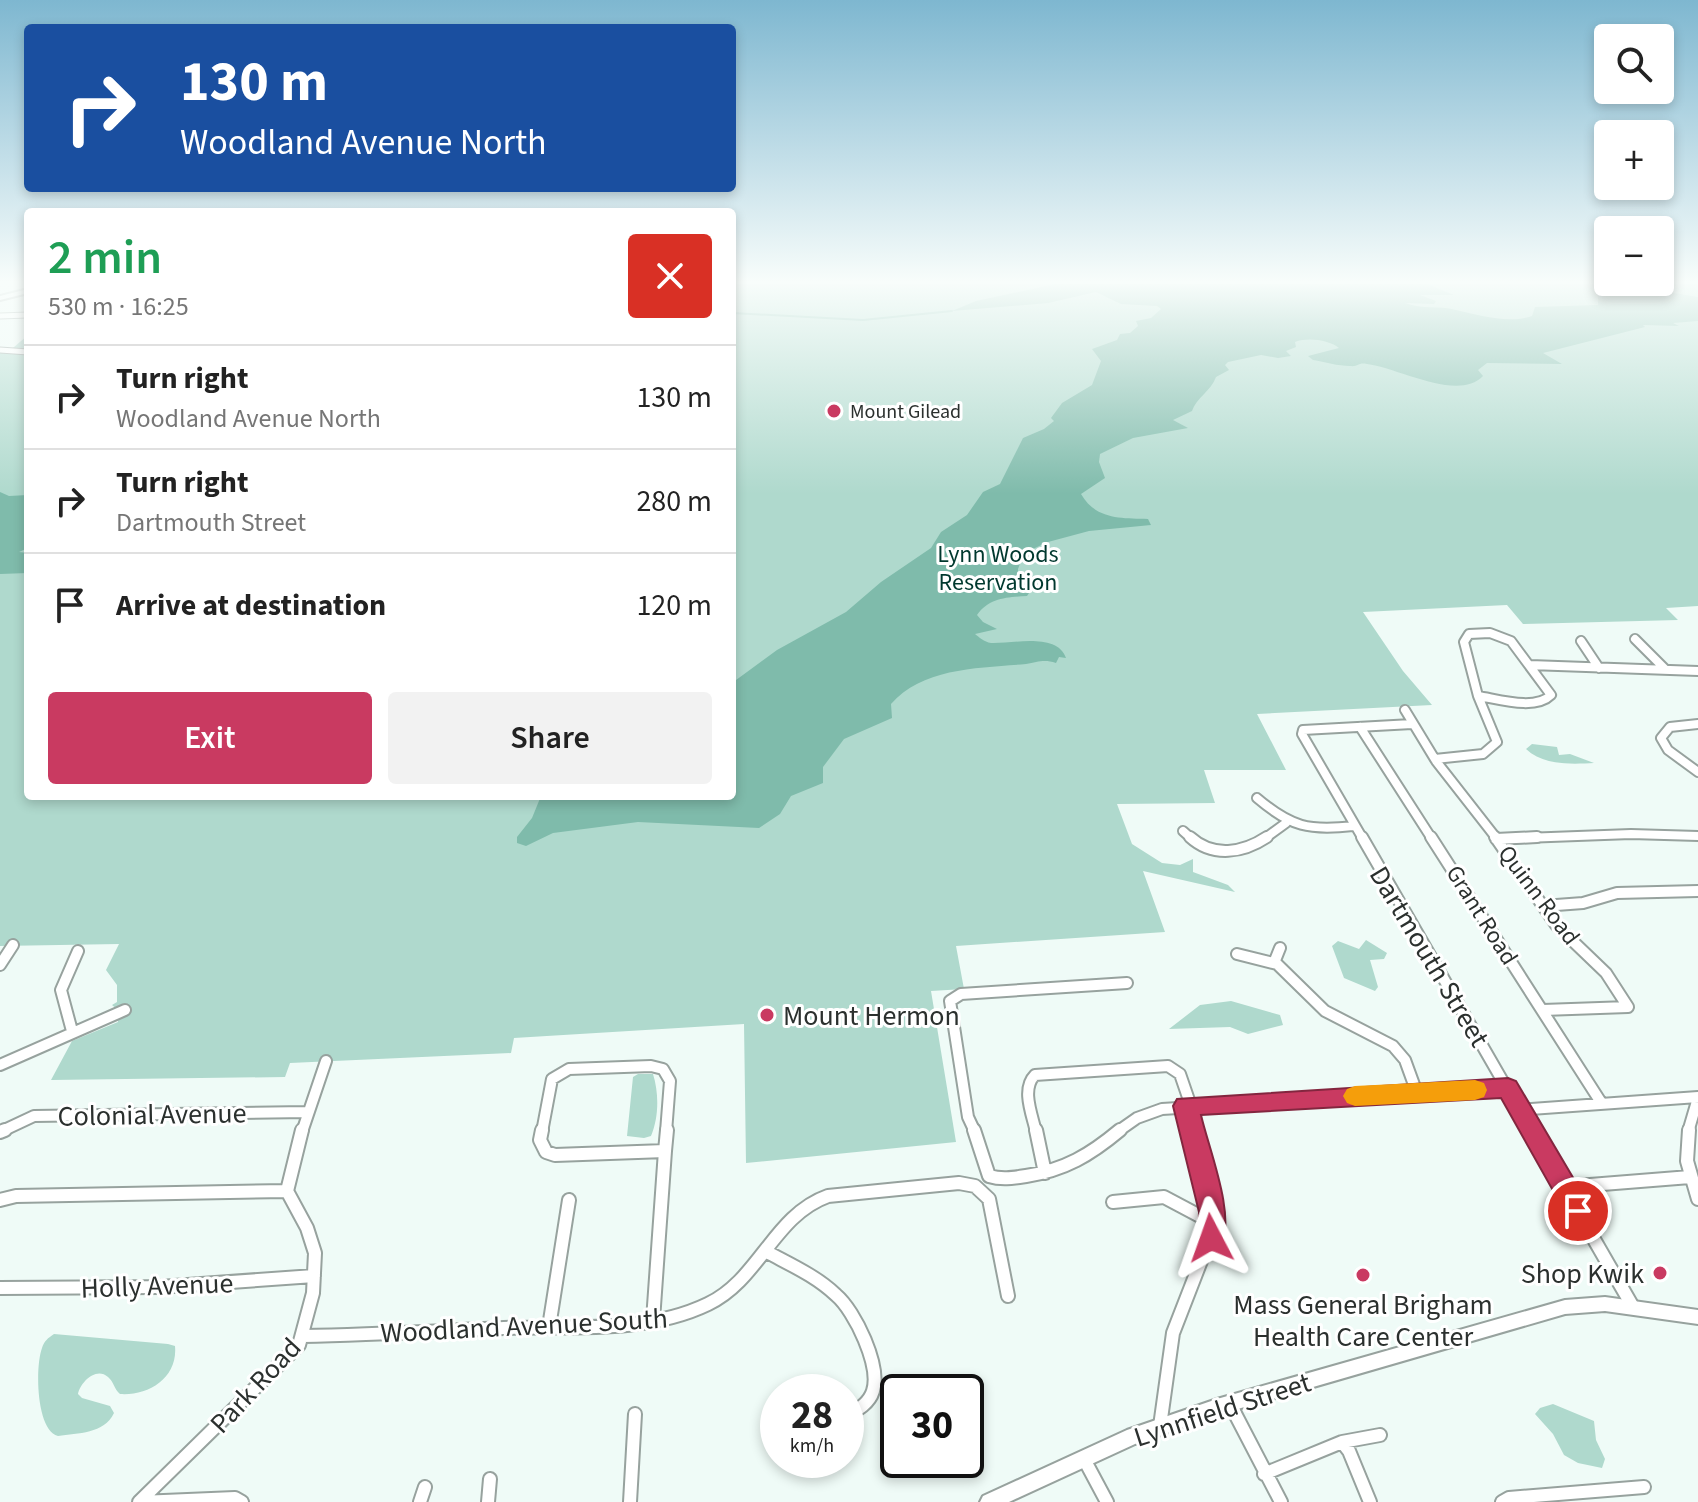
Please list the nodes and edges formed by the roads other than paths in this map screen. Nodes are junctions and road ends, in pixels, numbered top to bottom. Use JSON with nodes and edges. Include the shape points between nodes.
{"nodes":[{"id":1,"x":1635,"y":639,"type":"dead end"},
{"id":2,"x":1581,"y":641,"type":"dead end"},
{"id":3,"x":1530,"y":665,"type":"junction"},
{"id":4,"x":1599,"y":668,"type":"junction"},
{"id":5,"x":1666,"y":669,"type":"junction"},
{"id":6,"x":1698,"y":671,"type":"edge"},
{"id":7,"x":1477,"y":696,"type":"junction"},
{"id":8,"x":1405,"y":710,"type":"dead end"},
{"id":9,"x":1412,"y":724,"type":"junction"},
{"id":10,"x":1698,"y":724,"type":"edge"},
{"id":11,"x":1360,"y":727,"type":"junction"},
{"id":12,"x":1435,"y":759,"type":"junction"},
{"id":13,"x":1698,"y":772,"type":"edge"},
{"id":14,"x":1257,"y":798,"type":"dead end"},
{"id":15,"x":1286,"y":823,"type":"junction"},
{"id":16,"x":1353,"y":826,"type":"junction"},
{"id":17,"x":1183,"y":831,"type":"dead end"},
{"id":18,"x":1698,"y":836,"type":"edge"},
{"id":19,"x":1496,"y":839,"type":"junction"},
{"id":20,"x":1698,"y":891,"type":"edge"},
{"id":21,"x":1543,"y":906,"type":"junction"},
{"id":22,"x":13,"y":945,"type":"dead end"},
{"id":23,"x":1280,"y":948,"type":"dead end"},
{"id":24,"x":78,"y":951,"type":"dead end"},
{"id":25,"x":1237,"y":954,"type":"dead end"},
{"id":26,"x":1274,"y":963,"type":"junction"},
{"id":27,"x":0,"y":965,"type":"edge"},
{"id":28,"x":1127,"y":983,"type":"dead end"},
{"id":29,"x":125,"y":1010,"type":"dead end"},
{"id":30,"x":1543,"y":1010,"type":"junction"},
{"id":31,"x":72,"y":1031,"type":"junction"},
{"id":32,"x":326,"y":1061,"type":"dead end"},
{"id":33,"x":0,"y":1065,"type":"edge"},
{"id":34,"x":1508,"y":1088,"type":"junction"},
{"id":35,"x":1417,"y":1093,"type":"junction"},
{"id":36,"x":1698,"y":1098,"type":"edge"},
{"id":37,"x":1602,"y":1104,"type":"junction"},
{"id":38,"x":1188,"y":1106,"type":"junction"},
{"id":39,"x":1518,"y":1110,"type":"junction"},
{"id":40,"x":307,"y":1112,"type":"junction"},
{"id":41,"x":0,"y":1132,"type":"edge"},
{"id":42,"x":665,"y":1151,"type":"junction"},
{"id":43,"x":1045,"y":1173,"type":"junction"},
{"id":44,"x":1690,"y":1177,"type":"junction"},
{"id":45,"x":1565,"y":1187,"type":"junction"},
{"id":46,"x":287,"y":1191,"type":"junction"},
{"id":47,"x":1698,"y":1199,"type":"edge"},
{"id":48,"x":0,"y":1200,"type":"edge"},
{"id":49,"x":569,"y":1200,"type":"dead end"},
{"id":50,"x":1113,"y":1202,"type":"dead end"},
{"id":51,"x":1213,"y":1223,"type":"junction"},
{"id":52,"x":767,"y":1252,"type":"junction"},
{"id":53,"x":314,"y":1276,"type":"junction"},
{"id":54,"x":0,"y":1288,"type":"edge"},
{"id":55,"x":1008,"y":1296,"type":"dead end"},
{"id":56,"x":1633,"y":1307,"type":"junction"},
{"id":57,"x":1698,"y":1317,"type":"edge"},
{"id":58,"x":653,"y":1320,"type":"junction"},
{"id":59,"x":549,"y":1327,"type":"junction"},
{"id":60,"x":303,"y":1336,"type":"junction"},
{"id":61,"x":864,"y":1403,"type":"edge"},
{"id":62,"x":1229,"y":1403,"type":"junction"},
{"id":63,"x":635,"y":1414,"type":"dead end"},
{"id":64,"x":1159,"y":1427,"type":"junction"},
{"id":65,"x":1380,"y":1435,"type":"dead end"},
{"id":66,"x":1342,"y":1442,"type":"junction"},
{"id":67,"x":1083,"y":1458,"type":"junction"},
{"id":68,"x":1264,"y":1474,"type":"junction"},
{"id":69,"x":490,"y":1479,"type":"dead end"},
{"id":70,"x":425,"y":1487,"type":"dead end"},
{"id":71,"x":1644,"y":1487,"type":"dead end"},
{"id":72,"x":139,"y":1502,"type":"edge"},
{"id":73,"x":242,"y":1502,"type":"edge"},
{"id":74,"x":420,"y":1502,"type":"edge"},
{"id":75,"x":488,"y":1502,"type":"edge"},
{"id":76,"x":630,"y":1502,"type":"edge"},
{"id":77,"x":989,"y":1502,"type":"edge"},
{"id":78,"x":1107,"y":1502,"type":"edge"},
{"id":79,"x":1281,"y":1502,"type":"edge"},
{"id":80,"x":1370,"y":1502,"type":"edge"},
{"id":81,"x":1502,"y":1502,"type":"edge"}],
"edges":[{"from":1,"to":5,"type":"street"},
{"from":2,"to":4,"type":"street"},
{"from":3,"to":4,"type":"street"},
{"from":3,"to":7,"type":"street","via":[[1550,690],[1548,700],[1530,703]]},
{"from":3,"to":7,"type":"street","via":[[1506,638],[1488,632],[1469,634],[1464,642]]},
{"from":4,"to":5,"type":"street"},
{"from":5,"to":6,"type":"street"},
{"from":7,"to":12,"type":"street","via":[[1497,738],[1494,747],[1472,757]]},
{"from":8,"to":9,"type":"street","name":"Quinn Road"},
{"from":9,"to":11,"type":"street"},
{"from":9,"to":12,"type":"street","name":"Quinn Road"},
{"from":10,"to":13,"type":"street","via":[[1670,727],[1661,738],[1668,750]]},
{"from":11,"to":16,"type":"street","name":"Dartmouth Street","via":[[1302,734]]},
{"from":11,"to":30,"type":"street","name":"Grant Road"},
{"from":12,"to":19,"type":"street","name":"Quinn Road"},
{"from":14,"to":15,"type":"street"},
{"from":15,"to":16,"type":"street","via":[[1308,828]]},
{"from":15,"to":17,"type":"street","via":[[1230,852],[1195,845]]},
{"from":16,"to":34,"type":"street","name":"Dartmouth Street"},
{"from":18,"to":19,"type":"street"},
{"from":19,"to":21,"type":"street","name":"Quinn Road"},
{"from":20,"to":21,"type":"street","via":[[1617,893]]},
{"from":21,"to":30,"type":"street","name":"Quinn Road","via":[[1572,944],[1613,980],[1628,1007]]},
{"from":22,"to":27,"type":"street"},
{"from":23,"to":26,"type":"street"},
{"from":24,"to":31,"type":"street","via":[[61,990]]},
{"from":25,"to":26,"type":"street"},
{"from":26,"to":35,"type":"street","via":[[1327,1013],[1393,1046],[1405,1060]]},
{"from":28,"to":43,"type":"street","via":[[961,994],[950,1001],[968,1117],[986,1171],[991,1177]]},
{"from":29,"to":31,"type":"street"},
{"from":30,"to":37,"type":"street","name":"Grant Road"},
{"from":31,"to":33,"type":"street"},
{"from":32,"to":40,"type":"street"},
{"from":34,"to":35,"type":"street"},
{"from":34,"to":39,"type":"street","name":"Dartmouth Street"},
{"from":35,"to":38,"type":"street"},
{"from":36,"to":37,"type":"street"},
{"from":36,"to":44,"type":"street","via":[[1685,1152]]},
{"from":37,"to":39,"type":"street"},
{"from":38,"to":43,"type":"street","via":[[1134,1118],[1077,1163]]},
{"from":38,"to":43,"type":"street","via":[[1180,1074],[1168,1066],[1035,1075],[1027,1087]]},
{"from":38,"to":51,"type":"street"},
{"from":39,"to":45,"type":"street","name":"Dartmouth Street"},
{"from":40,"to":41,"type":"street","name":"Colonial Avenue","via":[[35,1116]]},
{"from":40,"to":46,"type":"street"},
{"from":42,"to":42,"type":"street","via":[[670,1081],[663,1069],[569,1069],[552,1079],[540,1140],[546,1152]]},
{"from":42,"to":58,"type":"street"},
{"from":44,"to":45,"type":"street"},
{"from":44,"to":47,"type":"street"},
{"from":45,"to":56,"type":"street","name":"Dartmouth Street"},
{"from":46,"to":48,"type":"street"},
{"from":46,"to":53,"type":"street","name":"Park Road","via":[[313,1243]]},
{"from":49,"to":59,"type":"street"},
{"from":50,"to":51,"type":"street","via":[[1164,1197]]},
{"from":51,"to":64,"type":"street","via":[[1173,1333]]},
{"from":52,"to":55,"type":"street","name":"Woodland Avenue South","via":[[801,1207],[820,1197],[959,1183],[982,1191],[993,1210]]},
{"from":52,"to":58,"type":"street","name":"Woodland Avenue South","via":[[716,1301],[687,1314]]},
{"from":52,"to":61,"type":"street","via":[[838,1296],[855,1321],[876,1379]]},
{"from":53,"to":54,"type":"street","name":"Holly Avenue","via":[[160,1287]]},
{"from":53,"to":60,"type":"street","name":"Park Road"},
{"from":56,"to":57,"type":"main road","name":"Lynnfield Street"},
{"from":56,"to":62,"type":"main road","name":"Lynnfield Street","via":[[1565,1307]]},
{"from":58,"to":59,"type":"street","name":"Woodland Avenue South"},
{"from":59,"to":60,"type":"street","name":"Woodland Avenue South"},
{"from":60,"to":72,"type":"street","name":"Park Road","via":[[278,1367]]},
{"from":62,"to":64,"type":"main road","name":"Lynnfield Street"},
{"from":62,"to":68,"type":"street"},
{"from":63,"to":76,"type":"street"},
{"from":64,"to":67,"type":"main road","name":"Lynnfield Street"},
{"from":65,"to":66,"type":"street"},
{"from":66,"to":68,"type":"street"},
{"from":66,"to":80,"type":"street"},
{"from":67,"to":77,"type":"main road","name":"Lynnfield Street"},
{"from":67,"to":78,"type":"street"},
{"from":68,"to":79,"type":"street"},
{"from":69,"to":75,"type":"street"},
{"from":70,"to":74,"type":"street"},
{"from":71,"to":81,"type":"street"},
{"from":72,"to":73,"type":"street"}]}
